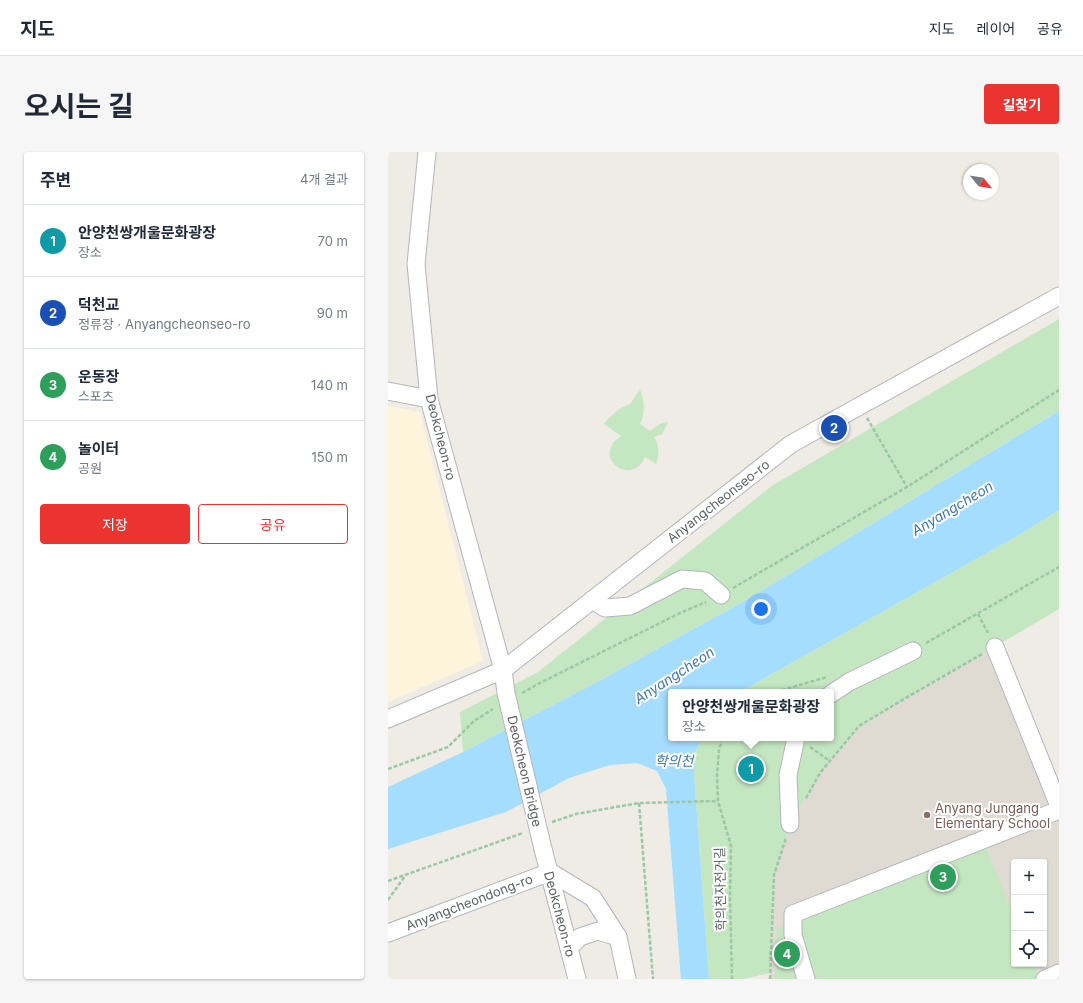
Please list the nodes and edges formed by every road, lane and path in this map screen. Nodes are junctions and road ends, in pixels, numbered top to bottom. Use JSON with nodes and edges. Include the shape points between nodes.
{"nodes":[{"id":1,"x":427,"y":152,"type":"edge"},
{"id":2,"x":1059,"y":296,"type":"edge"},
{"id":3,"x":388,"y":391,"type":"edge"},
{"id":4,"x":430,"y":399,"type":"junction"},
{"id":5,"x":859,"y":406,"type":"junction"},
{"id":6,"x":906,"y":487,"type":"dead end"},
{"id":7,"x":721,"y":595,"type":"dead end"},
{"id":8,"x":592,"y":600,"type":"junction"},
{"id":9,"x":978,"y":614,"type":"dead end"},
{"id":10,"x":995,"y":647,"type":"junction"},
{"id":11,"x":913,"y":651,"type":"dead end"},
{"id":12,"x":504,"y":670,"type":"junction"},
{"id":13,"x":834,"y":692,"type":"edge"},
{"id":14,"x":506,"y":693,"type":"joint"},
{"id":15,"x":388,"y":719,"type":"edge"},
{"id":16,"x":722,"y":741,"type":"edge"},
{"id":17,"x":800,"y":741,"type":"edge"},
{"id":18,"x":801,"y":741,"type":"edge"},
{"id":19,"x":830,"y":762,"type":"junction"},
{"id":20,"x":805,"y":799,"type":"dead end"},
{"id":21,"x":718,"y":801,"type":"junction"},
{"id":22,"x":662,"y":802,"type":"dead end"},
{"id":23,"x":639,"y":803,"type":"dead end"},
{"id":24,"x":1059,"y":806,"type":"edge"},
{"id":25,"x":1059,"y":810,"type":"edge"},
{"id":26,"x":790,"y":824,"type":"joint"},
{"id":27,"x":543,"y":849,"type":"joint"},
{"id":28,"x":550,"y":872,"type":"junction"},
{"id":29,"x":406,"y":875,"type":"dead end"},
{"id":30,"x":388,"y":900,"type":"edge"},
{"id":31,"x":388,"y":932,"type":"edge"},
{"id":32,"x":618,"y":936,"type":"junction"},
{"id":33,"x":569,"y":948,"type":"junction"},
{"id":34,"x":1059,"y":973,"type":"edge"},
{"id":35,"x":577,"y":979,"type":"edge"},
{"id":36,"x":627,"y":979,"type":"edge"},
{"id":37,"x":653,"y":979,"type":"edge"},
{"id":38,"x":732,"y":979,"type":"edge"},
{"id":39,"x":770,"y":979,"type":"edge"},
{"id":40,"x":806,"y":979,"type":"edge"},
{"id":41,"x":1045,"y":979,"type":"edge"}],
"edges":[{"from":1,"to":4,"type":"street","name":"Deokcheon-ro","via":[[416,264]]},
{"from":2,"to":5,"type":"street","name":"Anyangcheonseo-ro"},
{"from":3,"to":4,"type":"street"},
{"from":4,"to":12,"type":"street","name":"Deokcheon-ro"},
{"from":5,"to":6,"type":"path"},
{"from":5,"to":8,"type":"street","name":"Anyangcheonseo-ro","via":[[791,444]]},
{"from":7,"to":8,"type":"street","via":[[705,581],[682,579],[630,606],[605,608]]},
{"from":8,"to":12,"type":"street","name":"Anyangcheonseo-ro"},
{"from":9,"to":10,"type":"path"},
{"from":10,"to":19,"type":"path","via":[[859,726]]},
{"from":10,"to":24,"type":"street"},
{"from":11,"to":13,"type":"street"},
{"from":12,"to":14,"type":"street","name":"Deokcheon-ro"},
{"from":12,"to":15,"type":"street","name":"Anyangcheonseo-ro"},
{"from":14,"to":27,"type":"street","name":"Deokcheon Bridge","bridge":true},
{"from":16,"to":21,"type":"path","name":"학의천자전거길","via":[[717,775]]},
{"from":17,"to":26,"type":"street","via":[[788,775]]},
{"from":18,"to":19,"type":"path"},
{"from":19,"to":20,"type":"path","via":[[820,773]]},
{"from":21,"to":22,"type":"path"},
{"from":21,"to":38,"type":"path","name":"학의천자전거길","via":[[731,846]]},
{"from":23,"to":37,"type":"path"},
{"from":25,"to":40,"type":"street","via":[[793,914],[793,935]]},
{"from":26,"to":39,"type":"path","via":[[774,875]]},
{"from":27,"to":28,"type":"street","name":"Deokcheon-ro"},
{"from":28,"to":31,"type":"street","name":"Anyangcheondong-ro"},
{"from":28,"to":32,"type":"street","via":[[593,898]]},
{"from":28,"to":33,"type":"street","name":"Deokcheon-ro"},
{"from":29,"to":30,"type":"path"},
{"from":32,"to":33,"type":"street","via":[[598,931],[580,937]]},
{"from":32,"to":36,"type":"street"},
{"from":33,"to":35,"type":"street","name":"Deokcheon-ro"},
{"from":34,"to":41,"type":"street"}]}
